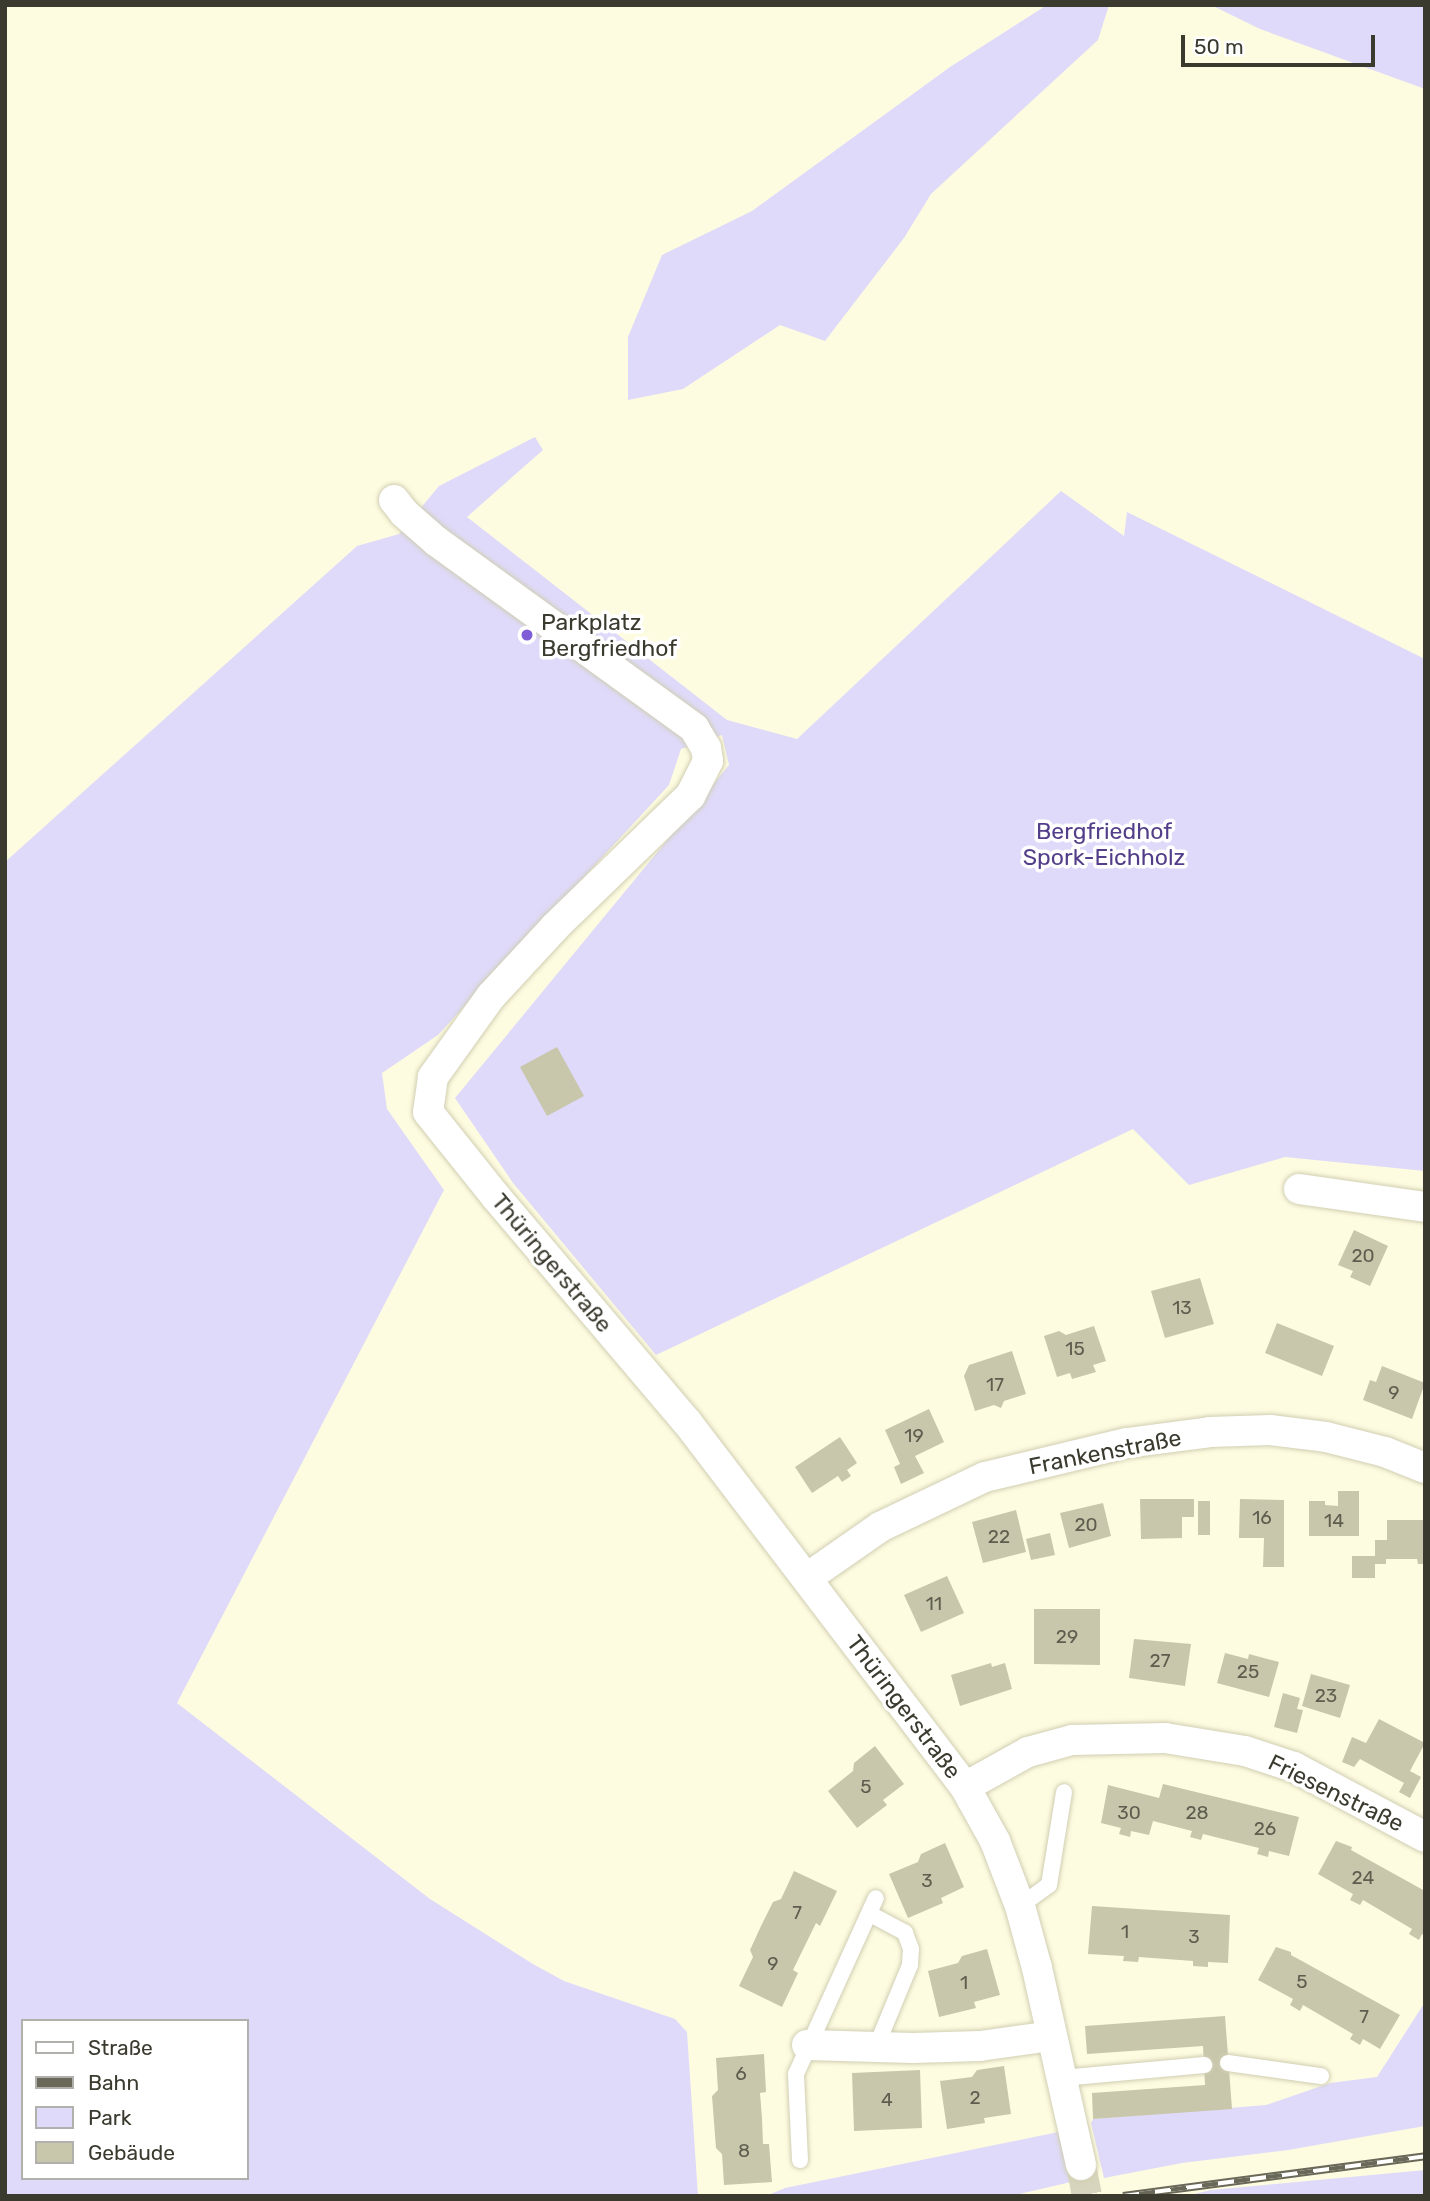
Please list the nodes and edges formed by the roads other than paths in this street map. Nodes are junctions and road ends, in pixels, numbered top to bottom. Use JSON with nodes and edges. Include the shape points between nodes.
{"nodes":[{"id":1,"x":394,"y":500,"type":"dead end"},
{"id":2,"x":1299,"y":1189,"type":"dead end"},
{"id":3,"x":1425,"y":1207,"type":"edge"},
{"id":4,"x":1425,"y":1468,"type":"edge"},
{"id":5,"x":807,"y":1578,"type":"junction"},
{"id":6,"x":965,"y":1787,"type":"junction"},
{"id":7,"x":1064,"y":1792,"type":"dead end"},
{"id":8,"x":1425,"y":1837,"type":"edge"},
{"id":9,"x":876,"y":1898,"type":"dead end"},
{"id":10,"x":1020,"y":1906,"type":"junction"},
{"id":11,"x":870,"y":1914,"type":"junction"},
{"id":12,"x":1051,"y":2035,"type":"junction"},
{"id":13,"x":807,"y":2045,"type":"junction"},
{"id":14,"x":876,"y":2047,"type":"junction"},
{"id":15,"x":1228,"y":2063,"type":"dead end"},
{"id":16,"x":1204,"y":2065,"type":"dead end"},
{"id":17,"x":1321,"y":2076,"type":"dead end"},
{"id":18,"x":1062,"y":2078,"type":"junction"},
{"id":19,"x":800,"y":2160,"type":"dead end"},
{"id":20,"x":1081,"y":2165,"type":"tunnel mouth"}],
"edges":[{"from":1,"to":5,"type":"street","name":"Thüringerstraße","via":[[436,541],[694,728],[706,748],[708,761],[690,796],[555,926],[491,996],[433,1077],[428,1112],[687,1422]]},
{"from":2,"to":3,"type":"street"},
{"from":4,"to":5,"type":"street","name":"Frankenstraße","via":[[1350,1443],[1270,1430],[1127,1443],[985,1478],[880,1527]]},
{"from":5,"to":6,"type":"street","name":"Thüringerstraße"},
{"from":6,"to":8,"type":"street","name":"Friesenstraße","via":[[1028,1752],[1072,1740],[1165,1738],[1245,1751],[1294,1767]]},
{"from":6,"to":10,"type":"street","name":"Thüringerstraße","via":[[995,1841]]},
{"from":7,"to":10,"type":"lane","via":[[1049,1885]]},
{"from":9,"to":11,"type":"lane"},
{"from":10,"to":12,"type":"street","name":"Thüringerstraße"},
{"from":11,"to":13,"type":"lane"},
{"from":11,"to":14,"type":"lane","via":[[905,1933],[911,1949]]},
{"from":12,"to":14,"type":"street","via":[[980,2046]]},
{"from":12,"to":18,"type":"street","name":"Thüringerstraße"},
{"from":13,"to":14,"type":"street"},
{"from":13,"to":19,"type":"lane","via":[[796,2074]]},
{"from":15,"to":17,"type":"lane"},
{"from":16,"to":18,"type":"lane"},
{"from":18,"to":20,"type":"street","name":"Thüringerstraße"}]}
